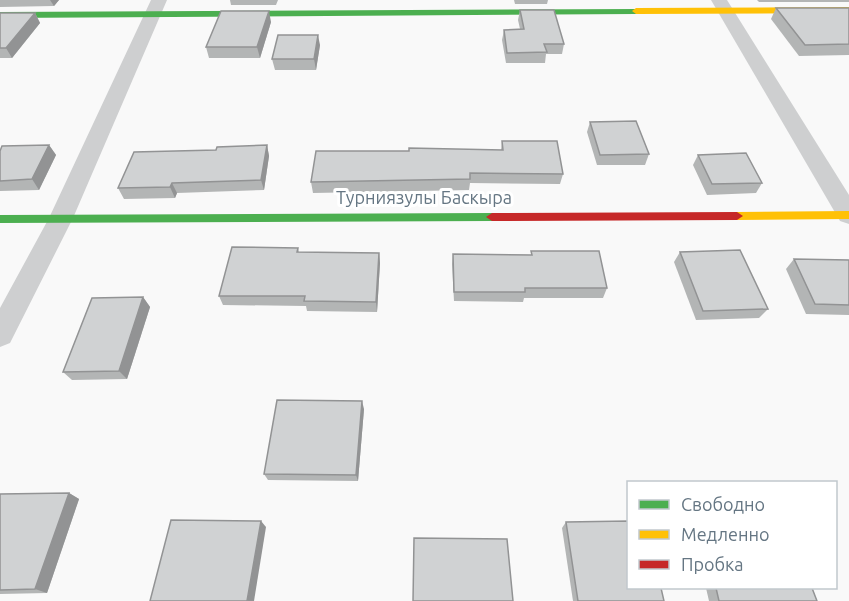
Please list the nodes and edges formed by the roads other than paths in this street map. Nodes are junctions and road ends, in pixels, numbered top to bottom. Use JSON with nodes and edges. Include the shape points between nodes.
{"nodes":[{"id":1,"x":722,"y":5,"type":"edge"},
{"id":2,"x":155,"y":7,"type":"edge"},
{"id":3,"x":849,"y":10,"type":"edge"},
{"id":4,"x":0,"y":15,"type":"edge"},
{"id":5,"x":849,"y":215,"type":"edge"},
{"id":6,"x":61,"y":218,"type":"junction"},
{"id":7,"x":0,"y":219,"type":"edge"},
{"id":8,"x":0,"y":335,"type":"edge"}],
"edges":[{"from":1,"to":2,"type":"street"},
{"from":1,"to":3,"type":"street"},
{"from":1,"to":5,"type":"street"},
{"from":2,"to":4,"type":"street"},
{"from":2,"to":6,"type":"street"},
{"from":5,"to":6,"type":"street","name":"Турниязулы Баскыра"},
{"from":6,"to":7,"type":"street","name":"Турниязулы Баскыра"},
{"from":6,"to":8,"type":"street"}]}
